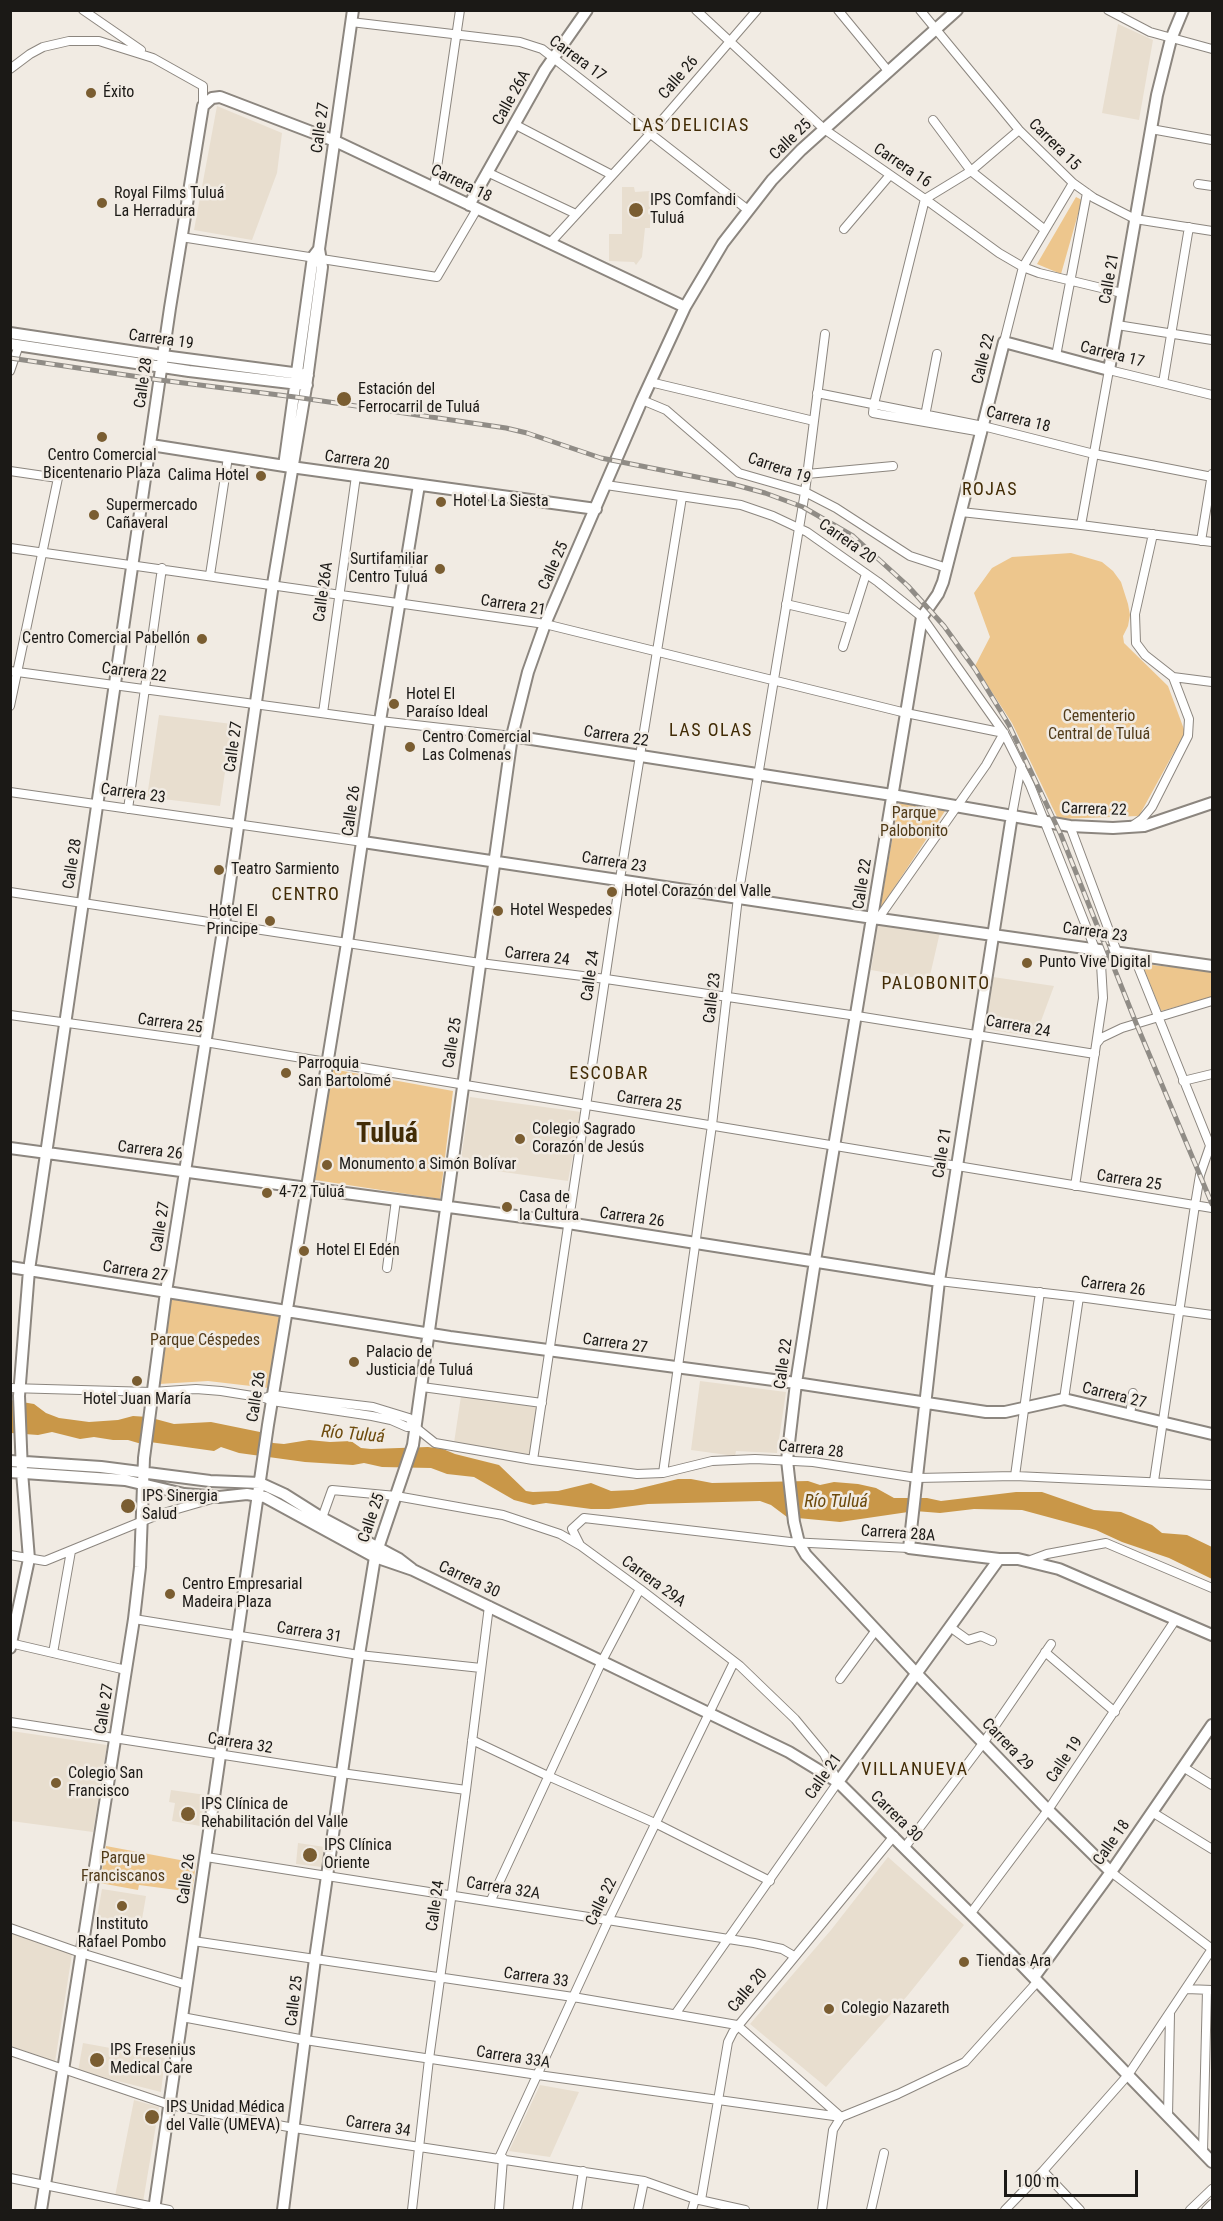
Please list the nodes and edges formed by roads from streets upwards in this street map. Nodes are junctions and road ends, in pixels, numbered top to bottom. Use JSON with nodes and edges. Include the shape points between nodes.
{"nodes":[{"id":1,"x":83,"y":10,"type":"edge"},
{"id":2,"x":353,"y":10,"type":"edge"},
{"id":3,"x":460,"y":10,"type":"edge"},
{"id":4,"x":587,"y":10,"type":"edge"},
{"id":5,"x":696,"y":10,"type":"edge"},
{"id":6,"x":757,"y":10,"type":"edge"},
{"id":7,"x":838,"y":10,"type":"edge"},
{"id":8,"x":920,"y":10,"type":"edge"},
{"id":9,"x":957,"y":10,"type":"edge"},
{"id":10,"x":1108,"y":10,"type":"edge"},
{"id":11,"x":1183,"y":10,"type":"edge"},
{"id":12,"x":351,"y":22,"type":"junction"},
{"id":13,"x":936,"y":29,"type":"junction"},
{"id":14,"x":457,"y":35,"type":"junction"},
{"id":15,"x":1171,"y":39,"type":"junction"},
{"id":16,"x":730,"y":41,"type":"junction"},
{"id":17,"x":1212,"y":49,"type":"edge"},
{"id":18,"x":554,"y":56,"type":"junction"},
{"id":19,"x":153,"y":58,"type":"junction"},
{"id":20,"x":10,"y":69,"type":"edge"},
{"id":21,"x":889,"y":72,"type":"junction"},
{"id":22,"x":203,"y":106,"type":"junction"},
{"id":23,"x":933,"y":120,"type":"dead end"},
{"id":24,"x":514,"y":124,"type":"junction"},
{"id":25,"x":824,"y":129,"type":"junction"},
{"id":26,"x":1151,"y":129,"type":"junction"},
{"id":27,"x":1019,"y":130,"type":"junction"},
{"id":28,"x":650,"y":134,"type":"junction"},
{"id":29,"x":335,"y":141,"type":"junction"},
{"id":30,"x":1212,"y":141,"type":"edge"},
{"id":31,"x":971,"y":171,"type":"junction"},
{"id":32,"x":487,"y":172,"type":"junction"},
{"id":33,"x":612,"y":175,"type":"junction"},
{"id":34,"x":890,"y":175,"type":"junction"},
{"id":35,"x":1073,"y":183,"type":"junction"},
{"id":36,"x":1198,"y":184,"type":"dead end"},
{"id":37,"x":1212,"y":186,"type":"edge"},
{"id":38,"x":434,"y":188,"type":"junction"},
{"id":39,"x":1087,"y":193,"type":"junction"},
{"id":40,"x":926,"y":199,"type":"junction"},
{"id":41,"x":473,"y":207,"type":"junction"},
{"id":42,"x":748,"y":210,"type":"junction"},
{"id":43,"x":576,"y":214,"type":"junction"},
{"id":44,"x":1135,"y":219,"type":"junction"},
{"id":45,"x":1189,"y":227,"type":"junction"},
{"id":46,"x":844,"y":229,"type":"dead end"},
{"id":47,"x":1045,"y":230,"type":"junction"},
{"id":48,"x":1212,"y":231,"type":"edge"},
{"id":49,"x":181,"y":237,"type":"junction"},
{"id":50,"x":550,"y":243,"type":"junction"},
{"id":51,"x":318,"y":255,"type":"junction"},
{"id":52,"x":1023,"y":267,"type":"junction"},
{"id":53,"x":1070,"y":282,"type":"junction"},
{"id":54,"x":1122,"y":293,"type":"junction"},
{"id":55,"x":685,"y":308,"type":"junction"},
{"id":56,"x":1117,"y":325,"type":"junction"},
{"id":57,"x":10,"y":333,"type":"edge"},
{"id":58,"x":825,"y":334,"type":"dead end"},
{"id":59,"x":1172,"y":335,"type":"junction"},
{"id":60,"x":1212,"y":340,"type":"edge"},
{"id":61,"x":1004,"y":342,"type":"junction"},
{"id":62,"x":15,"y":345,"type":"edge"},
{"id":63,"x":937,"y":354,"type":"dead end"},
{"id":64,"x":1056,"y":356,"type":"junction"},
{"id":65,"x":162,"y":362,"type":"junction"},
{"id":66,"x":1109,"y":370,"type":"junction"},
{"id":67,"x":10,"y":371,"type":"edge"},
{"id":68,"x":302,"y":379,"type":"junction"},
{"id":69,"x":650,"y":382,"type":"junction"},
{"id":70,"x":1163,"y":383,"type":"junction"},
{"id":71,"x":817,"y":393,"type":"junction"},
{"id":72,"x":1212,"y":395,"type":"edge"},
{"id":73,"x":642,"y":400,"type":"junction"},
{"id":74,"x":874,"y":404,"type":"junction"},
{"id":75,"x":925,"y":416,"type":"junction"},
{"id":76,"x":814,"y":421,"type":"junction"},
{"id":77,"x":981,"y":430,"type":"junction"},
{"id":78,"x":151,"y":445,"type":"junction"},
{"id":79,"x":1094,"y":454,"type":"junction"},
{"id":80,"x":228,"y":457,"type":"junction"},
{"id":81,"x":893,"y":466,"type":"dead end"},
{"id":82,"x":288,"y":467,"type":"junction"},
{"id":83,"x":10,"y":471,"type":"edge"},
{"id":84,"x":807,"y":474,"type":"junction"},
{"id":85,"x":356,"y":476,"type":"junction"},
{"id":86,"x":1212,"y":476,"type":"edge"},
{"id":87,"x":419,"y":484,"type":"junction"},
{"id":88,"x":606,"y":485,"type":"junction"},
{"id":89,"x":805,"y":492,"type":"junction"},
{"id":90,"x":682,"y":497,"type":"junction"},
{"id":91,"x":596,"y":510,"type":"junction"},
{"id":92,"x":961,"y":512,"type":"junction"},
{"id":93,"x":1081,"y":525,"type":"junction"},
{"id":94,"x":799,"y":528,"type":"junction"},
{"id":95,"x":1153,"y":534,"type":"junction"},
{"id":96,"x":1201,"y":541,"type":"junction"},
{"id":97,"x":1212,"y":542,"type":"edge"},
{"id":98,"x":10,"y":548,"type":"edge"},
{"id":99,"x":43,"y":552,"type":"junction"},
{"id":100,"x":132,"y":564,"type":"junction"},
{"id":101,"x":162,"y":568,"type":"junction"},
{"id":102,"x":947,"y":568,"type":"junction"},
{"id":103,"x":866,"y":574,"type":"junction"},
{"id":104,"x":210,"y":576,"type":"junction"},
{"id":105,"x":273,"y":584,"type":"junction"},
{"id":106,"x":339,"y":594,"type":"junction"},
{"id":107,"x":400,"y":603,"type":"junction"},
{"id":108,"x":786,"y":604,"type":"junction"},
{"id":109,"x":922,"y":617,"type":"junction"},
{"id":110,"x":852,"y":619,"type":"junction"},
{"id":111,"x":545,"y":624,"type":"junction"},
{"id":112,"x":843,"y":647,"type":"dead end"},
{"id":113,"x":657,"y":653,"type":"junction"},
{"id":114,"x":14,"y":671,"type":"edge"},
{"id":115,"x":1173,"y":677,"type":"junction"},
{"id":116,"x":774,"y":682,"type":"junction"},
{"id":117,"x":1212,"y":682,"type":"edge"},
{"id":118,"x":115,"y":685,"type":"junction"},
{"id":119,"x":145,"y":690,"type":"junction"},
{"id":120,"x":255,"y":705,"type":"junction"},
{"id":121,"x":10,"y":706,"type":"edge"},
{"id":122,"x":323,"y":713,"type":"junction"},
{"id":123,"x":906,"y":713,"type":"junction"},
{"id":124,"x":380,"y":721,"type":"junction"},
{"id":125,"x":1004,"y":733,"type":"junction"},
{"id":126,"x":512,"y":736,"type":"junction"},
{"id":127,"x":639,"y":756,"type":"junction"},
{"id":128,"x":1021,"y":766,"type":"junction"},
{"id":129,"x":757,"y":774,"type":"junction"},
{"id":130,"x":10,"y":792,"type":"edge"},
{"id":131,"x":892,"y":795,"type":"junction"},
{"id":132,"x":1212,"y":803,"type":"edge"},
{"id":133,"x":98,"y":805,"type":"junction"},
{"id":134,"x":957,"y":806,"type":"junction"},
{"id":135,"x":128,"y":809,"type":"junction"},
{"id":136,"x":1012,"y":814,"type":"junction"},
{"id":137,"x":1045,"y":822,"type":"junction"},
{"id":138,"x":238,"y":825,"type":"junction"},
{"id":139,"x":1070,"y":826,"type":"junction"},
{"id":140,"x":1130,"y":828,"type":"junction"},
{"id":141,"x":363,"y":842,"type":"junction"},
{"id":142,"x":494,"y":860,"type":"junction"},
{"id":143,"x":620,"y":879,"type":"junction"},
{"id":144,"x":10,"y":892,"type":"edge"},
{"id":145,"x":738,"y":897,"type":"junction"},
{"id":146,"x":82,"y":902,"type":"junction"},
{"id":147,"x":875,"y":918,"type":"junction"},
{"id":148,"x":224,"y":924,"type":"junction"},
{"id":149,"x":992,"y":934,"type":"junction"},
{"id":150,"x":347,"y":943,"type":"junction"},
{"id":151,"x":1096,"y":949,"type":"junction"},
{"id":152,"x":1117,"y":952,"type":"junction"},
{"id":153,"x":1133,"y":954,"type":"junction"},
{"id":154,"x":480,"y":963,"type":"junction"},
{"id":155,"x":1212,"y":966,"type":"edge"},
{"id":156,"x":606,"y":979,"type":"junction"},
{"id":157,"x":727,"y":997,"type":"junction"},
{"id":158,"x":1212,"y":1001,"type":"edge"},
{"id":159,"x":10,"y":1015,"type":"edge"},
{"id":160,"x":857,"y":1016,"type":"junction"},
{"id":161,"x":1158,"y":1016,"type":"junction"},
{"id":162,"x":66,"y":1024,"type":"junction"},
{"id":163,"x":976,"y":1034,"type":"junction"},
{"id":164,"x":205,"y":1042,"type":"junction"},
{"id":165,"x":1096,"y":1044,"type":"junction"},
{"id":166,"x":1095,"y":1054,"type":"junction"},
{"id":167,"x":328,"y":1062,"type":"junction"},
{"id":168,"x":1212,"y":1074,"type":"edge"},
{"id":169,"x":1184,"y":1081,"type":"junction"},
{"id":170,"x":462,"y":1086,"type":"junction"},
{"id":171,"x":587,"y":1107,"type":"junction"},
{"id":172,"x":712,"y":1125,"type":"junction"},
{"id":173,"x":834,"y":1147,"type":"junction"},
{"id":174,"x":1212,"y":1147,"type":"edge"},
{"id":175,"x":10,"y":1148,"type":"edge"},
{"id":176,"x":46,"y":1153,"type":"junction"},
{"id":177,"x":956,"y":1168,"type":"junction"},
{"id":178,"x":184,"y":1170,"type":"junction"},
{"id":179,"x":306,"y":1186,"type":"junction"},
{"id":180,"x":1075,"y":1186,"type":"junction"},
{"id":181,"x":396,"y":1200,"type":"junction"},
{"id":182,"x":1194,"y":1205,"type":"junction"},
{"id":183,"x":446,"y":1207,"type":"junction"},
{"id":184,"x":1212,"y":1209,"type":"edge"},
{"id":185,"x":568,"y":1223,"type":"junction"},
{"id":186,"x":694,"y":1242,"type":"junction"},
{"id":187,"x":815,"y":1261,"type":"junction"},
{"id":188,"x":10,"y":1267,"type":"edge"},
{"id":189,"x":387,"y":1268,"type":"dead end"},
{"id":190,"x":29,"y":1270,"type":"junction"},
{"id":191,"x":939,"y":1281,"type":"junction"},
{"id":192,"x":166,"y":1292,"type":"junction"},
{"id":193,"x":1040,"y":1292,"type":"junction"},
{"id":194,"x":1079,"y":1297,"type":"junction"},
{"id":195,"x":286,"y":1310,"type":"junction"},
{"id":196,"x":1178,"y":1311,"type":"junction"},
{"id":197,"x":1212,"y":1316,"type":"edge"},
{"id":198,"x":430,"y":1333,"type":"junction"},
{"id":199,"x":551,"y":1350,"type":"junction"},
{"id":200,"x":677,"y":1368,"type":"junction"},
{"id":201,"x":796,"y":1383,"type":"junction"},
{"id":202,"x":422,"y":1387,"type":"junction"},
{"id":203,"x":16,"y":1391,"type":"edge"},
{"id":204,"x":152,"y":1392,"type":"junction"},
{"id":205,"x":1133,"y":1394,"type":"dead end"},
{"id":206,"x":270,"y":1398,"type":"junction"},
{"id":207,"x":1064,"y":1399,"type":"junction"},
{"id":208,"x":924,"y":1402,"type":"junction"},
{"id":209,"x":543,"y":1403,"type":"junction"},
{"id":210,"x":1024,"y":1407,"type":"junction"},
{"id":211,"x":1130,"y":1414,"type":"junction"},
{"id":212,"x":1163,"y":1424,"type":"junction"},
{"id":213,"x":416,"y":1426,"type":"junction"},
{"id":214,"x":1212,"y":1434,"type":"edge"},
{"id":215,"x":533,"y":1460,"type":"junction"},
{"id":216,"x":787,"y":1460,"type":"junction"},
{"id":217,"x":16,"y":1466,"type":"edge"},
{"id":218,"x":143,"y":1473,"type":"junction"},
{"id":219,"x":663,"y":1473,"type":"junction"},
{"id":220,"x":1015,"y":1476,"type":"junction"},
{"id":221,"x":917,"y":1478,"type":"junction"},
{"id":222,"x":1155,"y":1481,"type":"junction"},
{"id":223,"x":260,"y":1483,"type":"junction"},
{"id":224,"x":142,"y":1485,"type":"junction"},
{"id":225,"x":1212,"y":1485,"type":"edge"},
{"id":226,"x":397,"y":1492,"type":"junction"},
{"id":227,"x":258,"y":1495,"type":"junction"},
{"id":228,"x":219,"y":1497,"type":"junction"},
{"id":229,"x":322,"y":1518,"type":"junction"},
{"id":230,"x":142,"y":1522,"type":"junction"},
{"id":231,"x":799,"y":1543,"type":"junction"},
{"id":232,"x":581,"y":1546,"type":"junction"},
{"id":233,"x":909,"y":1548,"type":"junction"},
{"id":234,"x":71,"y":1551,"type":"junction"},
{"id":235,"x":376,"y":1553,"type":"junction"},
{"id":236,"x":10,"y":1555,"type":"edge"},
{"id":237,"x":29,"y":1559,"type":"junction"},
{"id":238,"x":999,"y":1559,"type":"junction"},
{"id":239,"x":1028,"y":1561,"type":"junction"},
{"id":240,"x":1212,"y":1588,"type":"edge"},
{"id":241,"x":640,"y":1589,"type":"junction"},
{"id":242,"x":489,"y":1606,"type":"junction"},
{"id":243,"x":134,"y":1619,"type":"junction"},
{"id":244,"x":1176,"y":1619,"type":"junction"},
{"id":245,"x":950,"y":1627,"type":"junction"},
{"id":246,"x":876,"y":1630,"type":"junction"},
{"id":247,"x":1212,"y":1635,"type":"edge"},
{"id":248,"x":238,"y":1636,"type":"junction"},
{"id":249,"x":992,"y":1641,"type":"dead end"},
{"id":250,"x":11,"y":1644,"type":"edge"},
{"id":251,"x":1051,"y":1644,"type":"dead end"},
{"id":252,"x":1045,"y":1652,"type":"junction"},
{"id":253,"x":53,"y":1653,"type":"junction"},
{"id":254,"x":359,"y":1655,"type":"junction"},
{"id":255,"x":602,"y":1661,"type":"junction"},
{"id":256,"x":734,"y":1662,"type":"junction"},
{"id":257,"x":481,"y":1668,"type":"junction"},
{"id":258,"x":126,"y":1670,"type":"junction"},
{"id":259,"x":916,"y":1673,"type":"junction"},
{"id":260,"x":840,"y":1679,"type":"dead end"},
{"id":261,"x":1115,"y":1712,"type":"junction"},
{"id":262,"x":709,"y":1713,"type":"junction"},
{"id":263,"x":10,"y":1722,"type":"edge"},
{"id":264,"x":1212,"y":1725,"type":"edge"},
{"id":265,"x":115,"y":1738,"type":"junction"},
{"id":266,"x":472,"y":1740,"type":"junction"},
{"id":267,"x":984,"y":1742,"type":"junction"},
{"id":268,"x":220,"y":1755,"type":"junction"},
{"id":269,"x":1183,"y":1767,"type":"junction"},
{"id":270,"x":341,"y":1773,"type":"junction"},
{"id":271,"x":548,"y":1776,"type":"junction"},
{"id":272,"x":838,"y":1782,"type":"junction"},
{"id":273,"x":1212,"y":1785,"type":"edge"},
{"id":274,"x":466,"y":1790,"type":"junction"},
{"id":275,"x":1048,"y":1810,"type":"junction"},
{"id":276,"x":1152,"y":1812,"type":"junction"},
{"id":277,"x":657,"y":1824,"type":"junction"},
{"id":278,"x":894,"y":1836,"type":"junction"},
{"id":279,"x":905,"y":1847,"type":"junction"},
{"id":280,"x":1212,"y":1849,"type":"edge"},
{"id":281,"x":206,"y":1857,"type":"junction"},
{"id":282,"x":1111,"y":1872,"type":"junction"},
{"id":283,"x":327,"y":1875,"type":"junction"},
{"id":284,"x":770,"y":1881,"type":"junction"},
{"id":285,"x":452,"y":1895,"type":"junction"},
{"id":286,"x":491,"y":1900,"type":"junction"},
{"id":287,"x":971,"y":1913,"type":"junction"},
{"id":288,"x":609,"y":1919,"type":"junction"},
{"id":289,"x":10,"y":1928,"type":"edge"},
{"id":290,"x":726,"y":1939,"type":"junction"},
{"id":291,"x":193,"y":1941,"type":"junction"},
{"id":292,"x":1212,"y":1949,"type":"edge"},
{"id":293,"x":81,"y":1953,"type":"junction"},
{"id":294,"x":794,"y":1956,"type":"junction"},
{"id":295,"x":315,"y":1959,"type":"junction"},
{"id":296,"x":441,"y":1978,"type":"junction"},
{"id":297,"x":1036,"y":1979,"type":"junction"},
{"id":298,"x":187,"y":1985,"type":"junction"},
{"id":299,"x":1186,"y":1989,"type":"junction"},
{"id":300,"x":1210,"y":1990,"type":"edge"},
{"id":301,"x":573,"y":1997,"type":"junction"},
{"id":302,"x":1170,"y":2012,"type":"junction"},
{"id":303,"x":676,"y":2013,"type":"junction"},
{"id":304,"x":182,"y":2017,"type":"junction"},
{"id":305,"x":737,"y":2025,"type":"junction"},
{"id":306,"x":305,"y":2040,"type":"junction"},
{"id":307,"x":10,"y":2051,"type":"edge"},
{"id":308,"x":429,"y":2059,"type":"junction"},
{"id":309,"x":63,"y":2070,"type":"junction"},
{"id":310,"x":1128,"y":2074,"type":"junction"},
{"id":311,"x":538,"y":2076,"type":"junction"},
{"id":312,"x":719,"y":2100,"type":"junction"},
{"id":313,"x":170,"y":2105,"type":"junction"},
{"id":314,"x":1168,"y":2116,"type":"junction"},
{"id":315,"x":841,"y":2117,"type":"junction"},
{"id":316,"x":294,"y":2128,"type":"junction"},
{"id":317,"x":419,"y":2147,"type":"junction"},
{"id":318,"x":1203,"y":2152,"type":"junction"},
{"id":319,"x":884,"y":2153,"type":"dead end"},
{"id":320,"x":501,"y":2158,"type":"junction"},
{"id":321,"x":1212,"y":2162,"type":"edge"},
{"id":322,"x":584,"y":2171,"type":"junction"},
{"id":323,"x":1043,"y":2172,"type":"junction"},
{"id":324,"x":10,"y":2178,"type":"edge"},
{"id":325,"x":644,"y":2181,"type":"junction"},
{"id":326,"x":45,"y":2185,"type":"junction"},
{"id":327,"x":1212,"y":2189,"type":"edge"},
{"id":328,"x":698,"y":2199,"type":"junction"},
{"id":329,"x":1212,"y":2204,"type":"edge"},
{"id":330,"x":154,"y":2209,"type":"edge"},
{"id":331,"x":743,"y":2210,"type":"edge"},
{"id":332,"x":41,"y":2211,"type":"edge"},
{"id":333,"x":170,"y":2211,"type":"edge"},
{"id":334,"x":283,"y":2211,"type":"edge"},
{"id":335,"x":412,"y":2211,"type":"edge"},
{"id":336,"x":500,"y":2211,"type":"edge"},
{"id":337,"x":577,"y":2211,"type":"edge"},
{"id":338,"x":638,"y":2211,"type":"edge"},
{"id":339,"x":693,"y":2211,"type":"edge"},
{"id":340,"x":822,"y":2211,"type":"edge"},
{"id":341,"x":871,"y":2211,"type":"edge"},
{"id":342,"x":1005,"y":2211,"type":"edge"},
{"id":343,"x":1080,"y":2211,"type":"edge"},
{"id":344,"x":1190,"y":2211,"type":"edge"},
{"id":345,"x":1206,"y":2211,"type":"edge"}],
"edges":[{"from":1,"to":19,"type":"street"},
{"from":2,"to":12,"type":"street","name":"Calle 27"},
{"from":3,"to":14,"type":"street"},
{"from":4,"to":18,"type":"street","name":"Calle 26A"},
{"from":5,"to":16,"type":"street","name":"Carrera 16"},
{"from":6,"to":16,"type":"street","name":"Calle 26"},
{"from":7,"to":21,"type":"street"},
{"from":8,"to":13,"type":"street","name":"Carrera 15"},
{"from":9,"to":13,"type":"street","name":"Calle 25"},
{"from":10,"to":15,"type":"street"},
{"from":11,"to":15,"type":"street"},
{"from":12,"to":14,"type":"street","name":"Carrera 17"},
{"from":12,"to":29,"type":"street","name":"Calle 27"},
{"from":13,"to":21,"type":"street","name":"Calle 25"},
{"from":13,"to":27,"type":"street","name":"Carrera 15"},
{"from":14,"to":18,"type":"street","name":"Carrera 17","via":[[520,42]]},
{"from":14,"to":38,"type":"street"},
{"from":15,"to":17,"type":"street"},
{"from":15,"to":26,"type":"street","name":"Calle 21"},
{"from":16,"to":25,"type":"street","name":"Carrera 16"},
{"from":16,"to":28,"type":"street","name":"Calle 26"},
{"from":18,"to":24,"type":"street","name":"Calle 26A"},
{"from":18,"to":28,"type":"street","name":"Carrera 17"},
{"from":19,"to":20,"type":"street","via":[[99,41],[69,41],[43,47]]},
{"from":19,"to":22,"type":"street","via":[[203,86]]},
{"from":21,"to":25,"type":"street","name":"Calle 25"},
{"from":22,"to":29,"type":"street","name":"Carrera 18","via":[[220,97]]},
{"from":22,"to":49,"type":"street","name":"Calle 28"},
{"from":23,"to":31,"type":"street"},
{"from":24,"to":32,"type":"street","name":"Calle 26A"},
{"from":24,"to":33,"type":"street"},
{"from":25,"to":34,"type":"street","name":"Carrera 16"},
{"from":25,"to":42,"type":"street","name":"Calle 25"},
{"from":26,"to":30,"type":"street"},
{"from":26,"to":44,"type":"street","name":"Calle 21"},
{"from":27,"to":31,"type":"street"},
{"from":27,"to":35,"type":"street","name":"Carrera 15"},
{"from":28,"to":33,"type":"street","name":"Calle 26"},
{"from":28,"to":42,"type":"street","name":"Carrera 17"},
{"from":29,"to":38,"type":"street","name":"Carrera 18"},
{"from":29,"to":51,"type":"street","name":"Calle 27"},
{"from":31,"to":40,"type":"street"},
{"from":31,"to":47,"type":"street"},
{"from":32,"to":41,"type":"street","name":"Calle 26A"},
{"from":32,"to":43,"type":"street"},
{"from":33,"to":43,"type":"street","name":"Calle 26"},
{"from":34,"to":40,"type":"street","name":"Carrera 16"},
{"from":34,"to":46,"type":"street"},
{"from":35,"to":39,"type":"street","name":"Carrera 15"},
{"from":35,"to":47,"type":"street","name":"Calle 22"},
{"from":36,"to":37,"type":"street"},
{"from":38,"to":41,"type":"street","name":"Carrera 18"},
{"from":39,"to":44,"type":"street","name":"Carrera 15"},
{"from":39,"to":53,"type":"street"},
{"from":40,"to":52,"type":"street","name":"Carrera 16"},
{"from":40,"to":74,"type":"street"},
{"from":41,"to":50,"type":"street","name":"Carrera 18"},
{"from":41,"to":51,"type":"street","name":"Calle 26A","via":[[437,277]]},
{"from":42,"to":55,"type":"street","name":"Calle 25","via":[[723,243]]},
{"from":43,"to":50,"type":"street","name":"Calle 26"},
{"from":44,"to":45,"type":"street","name":"Carrera 15"},
{"from":44,"to":54,"type":"street","name":"Calle 21"},
{"from":45,"to":48,"type":"street","name":"Carrera 15"},
{"from":45,"to":59,"type":"street"},
{"from":47,"to":52,"type":"street","name":"Calle 22"},
{"from":49,"to":51,"type":"street"},
{"from":49,"to":65,"type":"street","name":"Calle 28"},
{"from":50,"to":55,"type":"street","name":"Carrera 18"},
{"from":51,"to":68,"type":"street","name":"Calle 27","via":[[322,267]]},
{"from":52,"to":53,"type":"street","name":"Carrera 16"},
{"from":52,"to":61,"type":"street","name":"Calle 22"},
{"from":53,"to":54,"type":"street","name":"Carrera 16"},
{"from":53,"to":64,"type":"street"},
{"from":54,"to":56,"type":"street","name":"Calle 21"},
{"from":55,"to":69,"type":"street","name":"Calle 25"},
{"from":56,"to":59,"type":"street"},
{"from":56,"to":66,"type":"street","name":"Calle 21"},
{"from":57,"to":65,"type":"street","name":"Carrera 19"},
{"from":58,"to":71,"type":"street"},
{"from":59,"to":60,"type":"street"},
{"from":59,"to":70,"type":"street"},
{"from":61,"to":64,"type":"street","name":"Carrera 17"},
{"from":61,"to":77,"type":"street","name":"Calle 22"},
{"from":62,"to":65,"type":"street","name":"Carrera 19"},
{"from":62,"to":67,"type":"street"},
{"from":63,"to":75,"type":"street"},
{"from":64,"to":66,"type":"street","name":"Carrera 17"},
{"from":65,"to":68,"type":"street","name":"Carrera 19"},
{"from":65,"to":78,"type":"street","name":"Calle 28"},
{"from":66,"to":70,"type":"street","name":"Carrera 17"},
{"from":66,"to":79,"type":"street","name":"Calle 21"},
{"from":68,"to":82,"type":"street","name":"Calle 27"},
{"from":69,"to":73,"type":"street","name":"Calle 25"},
{"from":69,"to":76,"type":"street"},
{"from":70,"to":72,"type":"street","name":"Carrera 17"},
{"from":71,"to":74,"type":"street","name":"Carrera 18"},
{"from":71,"to":76,"type":"street"},
{"from":73,"to":88,"type":"street","name":"Calle 25"},
{"from":73,"to":89,"type":"street","name":"Carrera 19","via":[[666,410],[740,474]]},
{"from":74,"to":75,"type":"street","name":"Carrera 18"},
{"from":74,"to":77,"type":"street","via":[[873,413]]},
{"from":75,"to":77,"type":"street","name":"Carrera 18"},
{"from":76,"to":84,"type":"street"},
{"from":77,"to":79,"type":"street","name":"Carrera 18"},
{"from":77,"to":92,"type":"street","name":"Calle 22"},
{"from":78,"to":80,"type":"street","name":"Carrera 20"},
{"from":78,"to":100,"type":"street","name":"Calle 28"},
{"from":79,"to":86,"type":"street","name":"Carrera 18"},
{"from":79,"to":93,"type":"street","name":"Calle 21"},
{"from":80,"to":82,"type":"street","name":"Carrera 20"},
{"from":80,"to":104,"type":"street"},
{"from":81,"to":84,"type":"street"},
{"from":82,"to":85,"type":"street","name":"Carrera 20"},
{"from":82,"to":105,"type":"street","name":"Calle 27"},
{"from":83,"to":99,"type":"street","via":[[58,478]]},
{"from":84,"to":89,"type":"street"},
{"from":85,"to":87,"type":"street","name":"Carrera 20"},
{"from":85,"to":106,"type":"street","name":"Calle 26A"},
{"from":86,"to":96,"type":"street"},
{"from":87,"to":91,"type":"street","name":"Carrera 20"},
{"from":87,"to":107,"type":"street","name":"Calle 26"},
{"from":88,"to":90,"type":"street","name":"Carrera 20"},
{"from":88,"to":91,"type":"street","name":"Calle 25"},
{"from":89,"to":94,"type":"street","name":"Calle 23"},
{"from":89,"to":102,"type":"street","name":"Carrera 19","via":[[910,556]]},
{"from":90,"to":94,"type":"street","name":"Carrera 20","via":[[751,508]]},
{"from":90,"to":113,"type":"street","name":"Calle 24"},
{"from":91,"to":111,"type":"street","name":"Calle 25"},
{"from":92,"to":93,"type":"street"},
{"from":92,"to":102,"type":"street","name":"Calle 22"},
{"from":93,"to":95,"type":"street"},
{"from":94,"to":103,"type":"street","name":"Carrera 20"},
{"from":94,"to":108,"type":"street","name":"Calle 23"},
{"from":95,"to":96,"type":"street"},
{"from":95,"to":115,"type":"street","via":[[1135,614],[1136,644]]},
{"from":96,"to":97,"type":"street"},
{"from":98,"to":99,"type":"street","name":"Carrera 21"},
{"from":99,"to":100,"type":"street","name":"Carrera 21"},
{"from":99,"to":114,"type":"street"},
{"from":100,"to":101,"type":"street","name":"Carrera 21"},
{"from":100,"to":118,"type":"street","name":"Calle 28"},
{"from":101,"to":104,"type":"street","name":"Carrera 21"},
{"from":101,"to":119,"type":"street"},
{"from":102,"to":109,"type":"street","name":"Calle 22","via":[[938,594]]},
{"from":103,"to":109,"type":"street","name":"Carrera 20"},
{"from":103,"to":110,"type":"street"},
{"from":104,"to":105,"type":"street","name":"Carrera 21"},
{"from":105,"to":106,"type":"street","name":"Carrera 21"},
{"from":105,"to":120,"type":"street","name":"Calle 27"},
{"from":106,"to":107,"type":"street","name":"Carrera 21"},
{"from":106,"to":122,"type":"street","name":"Calle 26A"},
{"from":107,"to":111,"type":"street","name":"Carrera 21"},
{"from":107,"to":124,"type":"street","name":"Calle 26"},
{"from":108,"to":110,"type":"street"},
{"from":108,"to":116,"type":"street","name":"Calle 23"},
{"from":109,"to":123,"type":"street","name":"Calle 22"},
{"from":109,"to":125,"type":"street","name":"Carrera 20"},
{"from":110,"to":112,"type":"street"},
{"from":111,"to":113,"type":"street","name":"Carrera 21"},
{"from":111,"to":126,"type":"street","name":"Calle 25","via":[[525,681]]},
{"from":113,"to":116,"type":"street","name":"Carrera 21"},
{"from":113,"to":127,"type":"street","name":"Calle 24"},
{"from":114,"to":118,"type":"street","name":"Carrera 22"},
{"from":114,"to":121,"type":"street"},
{"from":115,"to":117,"type":"street"},
{"from":115,"to":140,"type":"street","via":[[1189,719],[1188,736],[1152,807]]},
{"from":116,"to":123,"type":"street","name":"Carrera 21"},
{"from":116,"to":129,"type":"street","name":"Calle 23"},
{"from":118,"to":119,"type":"street","name":"Carrera 22"},
{"from":118,"to":133,"type":"street","name":"Calle 28"},
{"from":119,"to":120,"type":"street","name":"Carrera 22"},
{"from":119,"to":135,"type":"street"},
{"from":120,"to":122,"type":"street","name":"Carrera 22"},
{"from":120,"to":138,"type":"street","name":"Calle 27"},
{"from":122,"to":124,"type":"street","name":"Carrera 22"},
{"from":123,"to":125,"type":"street","name":"Carrera 21"},
{"from":123,"to":131,"type":"street","name":"Calle 22"},
{"from":124,"to":126,"type":"street","name":"Carrera 22"},
{"from":124,"to":141,"type":"street","name":"Calle 26"},
{"from":125,"to":128,"type":"street"},
{"from":125,"to":134,"type":"street","via":[[987,765]]},
{"from":126,"to":127,"type":"street","name":"Carrera 22"},
{"from":126,"to":142,"type":"street","name":"Calle 25"},
{"from":127,"to":129,"type":"street","name":"Carrera 22"},
{"from":127,"to":143,"type":"street","name":"Calle 24"},
{"from":128,"to":136,"type":"street","name":"Calle 21"},
{"from":128,"to":137,"type":"street"},
{"from":129,"to":131,"type":"street","name":"Carrera 22"},
{"from":129,"to":145,"type":"street","name":"Calle 23"},
{"from":130,"to":133,"type":"street","name":"Carrera 23"},
{"from":131,"to":134,"type":"street","name":"Carrera 22"},
{"from":131,"to":147,"type":"street","name":"Calle 22"},
{"from":132,"to":140,"type":"street","name":"Carrera 22"},
{"from":133,"to":135,"type":"street","name":"Carrera 23"},
{"from":133,"to":146,"type":"street","name":"Calle 28"},
{"from":134,"to":136,"type":"street","name":"Carrera 22"},
{"from":134,"to":147,"type":"street"},
{"from":135,"to":138,"type":"street","name":"Carrera 23"},
{"from":136,"to":137,"type":"street","name":"Carrera 22"},
{"from":136,"to":149,"type":"street","name":"Calle 21"},
{"from":137,"to":139,"type":"street","name":"Carrera 22"},
{"from":137,"to":151,"type":"street"},
{"from":138,"to":141,"type":"street","name":"Carrera 23"},
{"from":138,"to":148,"type":"street","name":"Calle 27"},
{"from":139,"to":140,"type":"street","name":"Carrera 22"},
{"from":139,"to":152,"type":"street"},
{"from":141,"to":142,"type":"street","name":"Carrera 23"},
{"from":141,"to":150,"type":"street","name":"Calle 26"},
{"from":142,"to":143,"type":"street","name":"Carrera 23"},
{"from":142,"to":154,"type":"street","name":"Calle 25"},
{"from":143,"to":145,"type":"street","name":"Carrera 23"},
{"from":143,"to":156,"type":"street","name":"Calle 24"},
{"from":144,"to":146,"type":"street","name":"Carrera 24"},
{"from":145,"to":147,"type":"street","name":"Carrera 23"},
{"from":145,"to":157,"type":"street","name":"Calle 23"},
{"from":146,"to":148,"type":"street","name":"Carrera 24"},
{"from":146,"to":162,"type":"street","name":"Calle 28"},
{"from":147,"to":149,"type":"street","name":"Carrera 23"},
{"from":147,"to":160,"type":"street","name":"Calle 22"},
{"from":148,"to":150,"type":"street","name":"Carrera 24"},
{"from":148,"to":164,"type":"street","name":"Calle 27"},
{"from":149,"to":151,"type":"street","name":"Carrera 23"},
{"from":149,"to":163,"type":"street","name":"Calle 21"},
{"from":150,"to":154,"type":"street","name":"Carrera 24"},
{"from":150,"to":167,"type":"street","name":"Calle 26"},
{"from":151,"to":152,"type":"street","name":"Carrera 23"},
{"from":151,"to":165,"type":"street","via":[[1104,984]]},
{"from":152,"to":153,"type":"street","name":"Carrera 23"},
{"from":153,"to":155,"type":"street","name":"Carrera 23"},
{"from":153,"to":161,"type":"street"},
{"from":154,"to":156,"type":"street","name":"Carrera 24"},
{"from":154,"to":170,"type":"street","name":"Calle 25"},
{"from":156,"to":157,"type":"street","name":"Carrera 24"},
{"from":156,"to":171,"type":"street","name":"Calle 24"},
{"from":157,"to":160,"type":"street","name":"Carrera 24"},
{"from":157,"to":172,"type":"street","name":"Calle 23"},
{"from":158,"to":161,"type":"street"},
{"from":159,"to":162,"type":"street","name":"Carrera 25"},
{"from":160,"to":163,"type":"street","name":"Carrera 24"},
{"from":160,"to":173,"type":"street","name":"Calle 22"},
{"from":161,"to":165,"type":"street","via":[[1122,1028]]},
{"from":161,"to":169,"type":"street"},
{"from":162,"to":164,"type":"street","name":"Carrera 25"},
{"from":162,"to":176,"type":"street","name":"Calle 28"},
{"from":163,"to":166,"type":"street","name":"Carrera 24"},
{"from":163,"to":177,"type":"street","name":"Calle 21"},
{"from":164,"to":167,"type":"street","name":"Carrera 25"},
{"from":164,"to":178,"type":"street","name":"Calle 27"},
{"from":165,"to":166,"type":"street"},
{"from":166,"to":180,"type":"street"},
{"from":167,"to":170,"type":"street","name":"Carrera 25"},
{"from":167,"to":179,"type":"street","name":"Calle 26"},
{"from":168,"to":169,"type":"street"},
{"from":169,"to":174,"type":"street"},
{"from":170,"to":171,"type":"street","name":"Carrera 25"},
{"from":170,"to":183,"type":"street","name":"Calle 25"},
{"from":171,"to":172,"type":"street","name":"Carrera 25"},
{"from":171,"to":185,"type":"street","name":"Calle 24"},
{"from":172,"to":173,"type":"street","name":"Carrera 25"},
{"from":172,"to":186,"type":"street","name":"Calle 23"},
{"from":173,"to":177,"type":"street","name":"Carrera 25"},
{"from":173,"to":187,"type":"street","name":"Calle 22"},
{"from":174,"to":182,"type":"street","via":[[1200,1174]]},
{"from":175,"to":176,"type":"street","name":"Carrera 26"},
{"from":176,"to":178,"type":"street","name":"Carrera 26"},
{"from":176,"to":190,"type":"street","name":"Calle 28"},
{"from":177,"to":180,"type":"street","name":"Carrera 25"},
{"from":177,"to":191,"type":"street","name":"Calle 21"},
{"from":178,"to":179,"type":"street","name":"Carrera 26"},
{"from":178,"to":192,"type":"street","name":"Calle 27"},
{"from":179,"to":181,"type":"street","name":"Carrera 26"},
{"from":179,"to":195,"type":"street","name":"Calle 26"},
{"from":180,"to":182,"type":"street","name":"Carrera 25"},
{"from":181,"to":183,"type":"street","name":"Carrera 26"},
{"from":181,"to":189,"type":"street"},
{"from":182,"to":184,"type":"street","name":"Carrera 25"},
{"from":182,"to":196,"type":"street"},
{"from":183,"to":185,"type":"street","name":"Carrera 26"},
{"from":183,"to":198,"type":"street","name":"Calle 25"},
{"from":185,"to":186,"type":"street","name":"Carrera 26"},
{"from":185,"to":199,"type":"street","name":"Calle 24"},
{"from":186,"to":187,"type":"street","name":"Carrera 26"},
{"from":186,"to":200,"type":"street","name":"Calle 23"},
{"from":187,"to":191,"type":"street","name":"Carrera 26"},
{"from":187,"to":201,"type":"street","name":"Calle 22"},
{"from":188,"to":190,"type":"street","name":"Carrera 27"},
{"from":190,"to":192,"type":"street","name":"Carrera 27"},
{"from":190,"to":203,"type":"street","name":"Calle 28"},
{"from":191,"to":193,"type":"street","name":"Carrera 26"},
{"from":191,"to":208,"type":"street","name":"Calle 21"},
{"from":192,"to":195,"type":"street","name":"Carrera 27"},
{"from":192,"to":204,"type":"street","name":"Calle 27"},
{"from":193,"to":194,"type":"street","name":"Carrera 26"},
{"from":193,"to":210,"type":"street"},
{"from":194,"to":196,"type":"street","name":"Carrera 26"},
{"from":194,"to":207,"type":"street"},
{"from":195,"to":198,"type":"street","name":"Carrera 27"},
{"from":195,"to":206,"type":"street","name":"Calle 26"},
{"from":196,"to":197,"type":"street","name":"Carrera 26"},
{"from":196,"to":212,"type":"street"},
{"from":198,"to":199,"type":"street","name":"Carrera 27"},
{"from":198,"to":202,"type":"street","name":"Calle 25"},
{"from":199,"to":200,"type":"street","name":"Carrera 27"},
{"from":199,"to":209,"type":"street","name":"Calle 24"},
{"from":200,"to":201,"type":"street","name":"Carrera 27"},
{"from":200,"to":219,"type":"street","name":"Calle 23"},
{"from":201,"to":208,"type":"street","name":"Carrera 27"},
{"from":201,"to":216,"type":"street","name":"Calle 22"},
{"from":202,"to":209,"type":"street"},
{"from":202,"to":213,"type":"street","name":"Calle 25"},
{"from":203,"to":204,"type":"street","name":"Carrera 28"},
{"from":203,"to":217,"type":"street","name":"Calle 28","via":[[20,1443]]},
{"from":204,"to":206,"type":"street","name":"Carrera 28","via":[[208,1389]]},
{"from":204,"to":218,"type":"street","name":"Calle 27"},
{"from":205,"to":211,"type":"street"},
{"from":206,"to":213,"type":"street","name":"Carrera 28","via":[[373,1407],[409,1418]]},
{"from":206,"to":223,"type":"street","name":"Calle 26"},
{"from":207,"to":210,"type":"street","name":"Carrera 27"},
{"from":207,"to":211,"type":"street","name":"Carrera 27"},
{"from":208,"to":210,"type":"street","name":"Carrera 27","via":[[986,1412]]},
{"from":208,"to":221,"type":"street","name":"Calle 21"},
{"from":209,"to":215,"type":"street","name":"Calle 24"},
{"from":210,"to":220,"type":"street"},
{"from":211,"to":212,"type":"street","name":"Carrera 27"},
{"from":212,"to":214,"type":"street","name":"Carrera 27"},
{"from":212,"to":222,"type":"street"},
{"from":213,"to":215,"type":"street","name":"Carrera 28","via":[[435,1443]]},
{"from":213,"to":226,"type":"street","name":"Calle 25"},
{"from":215,"to":219,"type":"street","name":"Carrera 28","via":[[637,1474]]},
{"from":216,"to":219,"type":"street","name":"Carrera 28","via":[[712,1461]]},
{"from":216,"to":221,"type":"street","name":"Carrera 28"},
{"from":216,"to":231,"type":"street","name":"Calle 22"},
{"from":217,"to":218,"type":"street","name":"Carrera 30"},
{"from":217,"to":224,"type":"street","name":"Carrera 30"},
{"from":217,"to":237,"type":"street","name":"Calle 28"},
{"from":218,"to":223,"type":"street","name":"Carrera 30"},
{"from":218,"to":224,"type":"street","name":"Calle 27"},
{"from":220,"to":221,"type":"street","name":"Carrera 28"},
{"from":220,"to":222,"type":"street","name":"Carrera 28"},
{"from":221,"to":233,"type":"street","name":"Calle 21"},
{"from":222,"to":225,"type":"street","name":"Carrera 28"},
{"from":223,"to":227,"type":"street","name":"Calle 26"},
{"from":223,"to":229,"type":"street","name":"Carrera 30"},
{"from":224,"to":228,"type":"street","name":"Carrera 30"},
{"from":224,"to":230,"type":"street","name":"Calle 27"},
{"from":226,"to":229,"type":"street","via":[[332,1490]]},
{"from":226,"to":232,"type":"street","name":"Carrera 29A","via":[[503,1515],[560,1534]]},
{"from":226,"to":235,"type":"street","name":"Calle 25"},
{"from":227,"to":228,"type":"street","name":"Carrera 30"},
{"from":227,"to":235,"type":"street","name":"Carrera 30"},
{"from":227,"to":248,"type":"street","name":"Calle 26"},
{"from":228,"to":230,"type":"street"},
{"from":229,"to":235,"type":"street","name":"Carrera 30"},
{"from":230,"to":234,"type":"street"},
{"from":230,"to":243,"type":"street","name":"Calle 27"},
{"from":231,"to":232,"type":"street","name":"Carrera 28A","via":[[584,1518],[572,1529]]},
{"from":231,"to":233,"type":"street","name":"Carrera 28A"},
{"from":231,"to":246,"type":"street","name":"Carrera 29","via":[[812,1563]]},
{"from":232,"to":241,"type":"street","name":"Carrera 29A"},
{"from":233,"to":238,"type":"street","name":"Carrera 28A"},
{"from":234,"to":237,"type":"street","via":[[45,1561]]},
{"from":234,"to":253,"type":"street"},
{"from":235,"to":242,"type":"street","name":"Carrera 30"},
{"from":235,"to":254,"type":"street","name":"Calle 25"},
{"from":236,"to":237,"type":"street"},
{"from":237,"to":250,"type":"street","name":"Calle 28"},
{"from":238,"to":239,"type":"street","name":"Carrera 28A"},
{"from":238,"to":245,"type":"street","name":"Calle 21"},
{"from":239,"to":240,"type":"street","via":[[1106,1543]]},
{"from":239,"to":244,"type":"street","name":"Carrera 28A","via":[[1059,1569]]},
{"from":241,"to":255,"type":"street"},
{"from":241,"to":256,"type":"street","name":"Carrera 29A"},
{"from":242,"to":255,"type":"street","name":"Carrera 30"},
{"from":242,"to":257,"type":"street","name":"Calle 24"},
{"from":243,"to":248,"type":"street","name":"Carrera 31"},
{"from":243,"to":258,"type":"street","name":"Calle 27"},
{"from":244,"to":247,"type":"street","name":"Carrera 28A"},
{"from":244,"to":261,"type":"street","name":"Calle 19"},
{"from":245,"to":249,"type":"street","via":[[968,1640],[981,1636]]},
{"from":245,"to":259,"type":"street","name":"Calle 21"},
{"from":246,"to":259,"type":"street","name":"Carrera 29"},
{"from":246,"to":260,"type":"street"},
{"from":248,"to":254,"type":"street","name":"Carrera 31"},
{"from":248,"to":268,"type":"street","name":"Calle 26"},
{"from":250,"to":253,"type":"street"},
{"from":251,"to":252,"type":"street"},
{"from":252,"to":261,"type":"street"},
{"from":252,"to":267,"type":"street"},
{"from":253,"to":258,"type":"street"},
{"from":254,"to":257,"type":"street","name":"Carrera 31"},
{"from":254,"to":270,"type":"street","name":"Calle 25"},
{"from":255,"to":262,"type":"street","name":"Carrera 30"},
{"from":255,"to":271,"type":"street"},
{"from":256,"to":262,"type":"street","name":"Calle 22"},
{"from":256,"to":272,"type":"street","name":"Carrera 29A","via":[[795,1719],[824,1754]]},
{"from":257,"to":266,"type":"street","name":"Calle 24"},
{"from":258,"to":265,"type":"street","name":"Calle 27"},
{"from":259,"to":267,"type":"street","name":"Carrera 29"},
{"from":259,"to":272,"type":"street","name":"Calle 21"},
{"from":261,"to":275,"type":"street","name":"Calle 19"},
{"from":262,"to":272,"type":"street","name":"Carrera 30","via":[[789,1752]]},
{"from":262,"to":277,"type":"street","name":"Calle 22"},
{"from":263,"to":265,"type":"street","name":"Carrera 32"},
{"from":264,"to":269,"type":"street","name":"Calle 18"},
{"from":265,"to":268,"type":"street","name":"Carrera 32"},
{"from":265,"to":293,"type":"street","name":"Calle 27"},
{"from":266,"to":271,"type":"street"},
{"from":266,"to":274,"type":"street","name":"Calle 24"},
{"from":267,"to":275,"type":"street","name":"Carrera 29"},
{"from":267,"to":279,"type":"street"},
{"from":268,"to":270,"type":"street","name":"Carrera 32"},
{"from":268,"to":281,"type":"street","name":"Calle 26"},
{"from":269,"to":273,"type":"street"},
{"from":269,"to":276,"type":"street","name":"Calle 18"},
{"from":270,"to":274,"type":"street","name":"Carrera 32"},
{"from":270,"to":283,"type":"street","name":"Calle 25"},
{"from":271,"to":277,"type":"street"},
{"from":271,"to":286,"type":"street"},
{"from":272,"to":278,"type":"street","name":"Carrera 30"},
{"from":272,"to":284,"type":"street","name":"Calle 21"},
{"from":274,"to":285,"type":"street","name":"Calle 24"},
{"from":275,"to":282,"type":"street","name":"Carrera 29"},
{"from":275,"to":287,"type":"street","name":"Calle 19"},
{"from":276,"to":280,"type":"street"},
{"from":276,"to":282,"type":"street","name":"Calle 18"},
{"from":277,"to":284,"type":"street"},
{"from":277,"to":288,"type":"street","name":"Calle 22"},
{"from":278,"to":279,"type":"street","name":"Carrera 30"},
{"from":278,"to":294,"type":"street","name":"Calle 20"},
{"from":279,"to":287,"type":"street","name":"Carrera 30"},
{"from":281,"to":283,"type":"street","name":"Carrera 32A"},
{"from":281,"to":291,"type":"street","name":"Calle 26"},
{"from":282,"to":292,"type":"street","name":"Carrera 29"},
{"from":282,"to":297,"type":"street","name":"Calle 18"},
{"from":283,"to":285,"type":"street","name":"Carrera 32A"},
{"from":283,"to":295,"type":"street","name":"Calle 25"},
{"from":284,"to":290,"type":"street","name":"Calle 21"},
{"from":285,"to":286,"type":"street","name":"Carrera 32A"},
{"from":285,"to":296,"type":"street","name":"Calle 24"},
{"from":286,"to":288,"type":"street","name":"Carrera 32A"},
{"from":287,"to":297,"type":"street","name":"Carrera 30"},
{"from":288,"to":290,"type":"street","name":"Carrera 32A"},
{"from":288,"to":301,"type":"street","name":"Calle 22"},
{"from":289,"to":293,"type":"street"},
{"from":290,"to":294,"type":"street","name":"Carrera 32A","via":[[782,1949]]},
{"from":290,"to":303,"type":"street","name":"Calle 21"},
{"from":291,"to":295,"type":"street","name":"Carrera 33"},
{"from":291,"to":298,"type":"street","name":"Calle 26"},
{"from":292,"to":299,"type":"street"},
{"from":293,"to":298,"type":"street"},
{"from":293,"to":309,"type":"street","name":"Calle 27"},
{"from":294,"to":305,"type":"street","name":"Calle 20"},
{"from":295,"to":296,"type":"street","name":"Carrera 33"},
{"from":295,"to":306,"type":"street","name":"Calle 25"},
{"from":296,"to":301,"type":"street","name":"Carrera 33"},
{"from":296,"to":308,"type":"street","name":"Calle 24"},
{"from":297,"to":310,"type":"street","name":"Carrera 30"},
{"from":297,"to":315,"type":"street","name":"Calle 18","via":[[965,2062]]},
{"from":298,"to":304,"type":"street","name":"Calle 26"},
{"from":299,"to":300,"type":"street"},
{"from":299,"to":302,"type":"street"},
{"from":300,"to":318,"type":"street"},
{"from":301,"to":303,"type":"street","name":"Carrera 33"},
{"from":301,"to":311,"type":"street","name":"Calle 22"},
{"from":302,"to":310,"type":"street"},
{"from":302,"to":314,"type":"street"},
{"from":303,"to":305,"type":"street","name":"Carrera 33"},
{"from":304,"to":306,"type":"street","name":"Carrera 33A"},
{"from":304,"to":313,"type":"street","name":"Calle 26"},
{"from":305,"to":312,"type":"street","name":"Calle 20","via":[[728,2042]]},
{"from":305,"to":315,"type":"street"},
{"from":306,"to":308,"type":"street","name":"Carrera 33A"},
{"from":306,"to":316,"type":"street","name":"Calle 25"},
{"from":307,"to":309,"type":"street","name":"Carrera 34"},
{"from":308,"to":311,"type":"street","name":"Carrera 33A"},
{"from":308,"to":317,"type":"street","name":"Calle 24"},
{"from":309,"to":313,"type":"street","name":"Carrera 34"},
{"from":309,"to":326,"type":"street","name":"Calle 27"},
{"from":310,"to":314,"type":"street","name":"Carrera 30"},
{"from":310,"to":323,"type":"street"},
{"from":311,"to":312,"type":"street","name":"Carrera 33A"},
{"from":311,"to":320,"type":"street","name":"Calle 22"},
{"from":312,"to":315,"type":"street","name":"Carrera 33A"},
{"from":312,"to":328,"type":"street","name":"Calle 20"},
{"from":313,"to":316,"type":"street","name":"Carrera 34"},
{"from":313,"to":330,"type":"street","name":"Calle 26"},
{"from":314,"to":318,"type":"street","name":"Carrera 30"},
{"from":315,"to":340,"type":"street","via":[[833,2130]]},
{"from":316,"to":317,"type":"street","name":"Carrera 34"},
{"from":316,"to":334,"type":"street","name":"Calle 25"},
{"from":317,"to":320,"type":"street","name":"Carrera 34"},
{"from":317,"to":335,"type":"street","name":"Calle 24"},
{"from":318,"to":321,"type":"street","name":"Carrera 30"},
{"from":319,"to":341,"type":"street"},
{"from":320,"to":322,"type":"street","name":"Carrera 34"},
{"from":320,"to":336,"type":"street","name":"Calle 22"},
{"from":322,"to":325,"type":"street","name":"Carrera 34"},
{"from":322,"to":337,"type":"street"},
{"from":323,"to":342,"type":"street"},
{"from":323,"to":343,"type":"street"},
{"from":324,"to":326,"type":"street"},
{"from":325,"to":328,"type":"street","name":"Carrera 34"},
{"from":325,"to":338,"type":"street"},
{"from":326,"to":330,"type":"street"},
{"from":326,"to":332,"type":"street","name":"Calle 27"},
{"from":327,"to":344,"type":"street"},
{"from":328,"to":331,"type":"street","name":"Carrera 34"},
{"from":328,"to":339,"type":"street","name":"Calle 20"},
{"from":329,"to":345,"type":"street"},
{"from":330,"to":333,"type":"street"}]}
